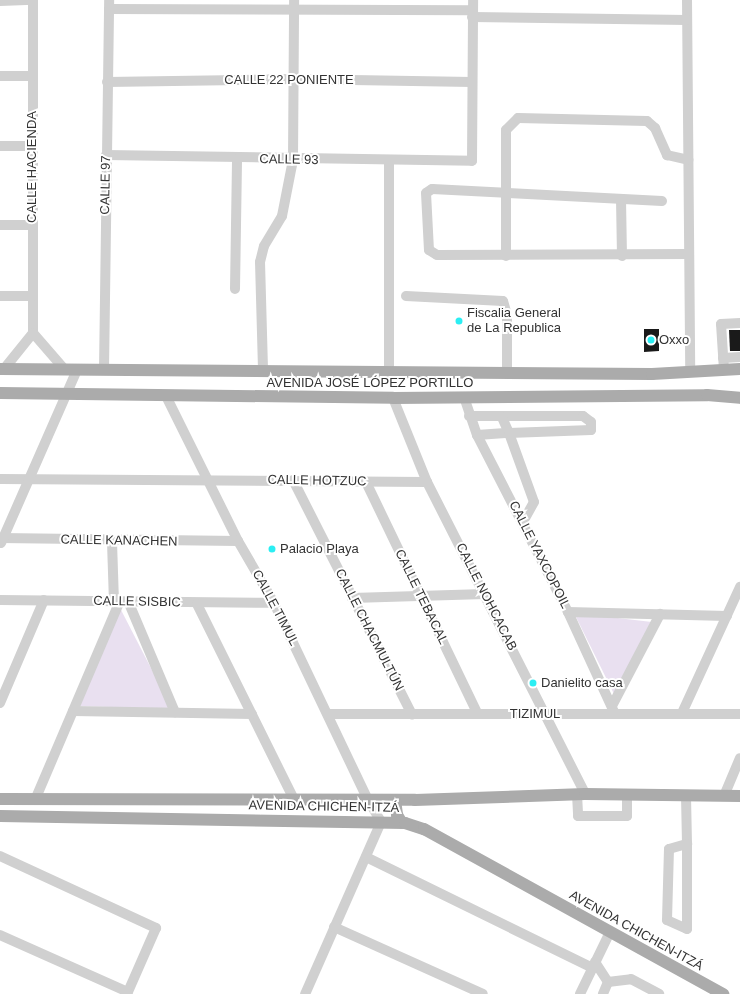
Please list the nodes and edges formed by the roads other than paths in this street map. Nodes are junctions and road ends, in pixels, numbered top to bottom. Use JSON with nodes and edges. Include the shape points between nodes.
{"nodes":[{"id":1,"x":32,"y":0,"type":"edge"},
{"id":2,"x":687,"y":0,"type":"edge"},
{"id":3,"x":0,"y":1,"type":"edge"},
{"id":4,"x":109,"y":4,"type":"edge"},
{"id":5,"x":294,"y":4,"type":"edge"},
{"id":6,"x":472,"y":9,"type":"edge"},
{"id":7,"x":687,"y":20,"type":"junction"},
{"id":8,"x":0,"y":76,"type":"edge"},
{"id":9,"x":32,"y":76,"type":"junction"},
{"id":10,"x":294,"y":79,"type":"junction"},
{"id":11,"x":107,"y":82,"type":"junction"},
{"id":12,"x":472,"y":82,"type":"junction"},
{"id":13,"x":0,"y":146,"type":"edge"},
{"id":14,"x":32,"y":146,"type":"junction"},
{"id":15,"x":106,"y":155,"type":"junction"},
{"id":16,"x":237,"y":159,"type":"junction"},
{"id":17,"x":293,"y":160,"type":"junction"},
{"id":18,"x":390,"y":160,"type":"junction"},
{"id":19,"x":688,"y":160,"type":"junction"},
{"id":20,"x":505,"y":191,"type":"junction"},
{"id":21,"x":621,"y":199,"type":"junction"},
{"id":22,"x":662,"y":201,"type":"dead end"},
{"id":23,"x":0,"y":225,"type":"edge"},
{"id":24,"x":32,"y":225,"type":"junction"},
{"id":25,"x":689,"y":254,"type":"junction"},
{"id":26,"x":506,"y":256,"type":"junction"},
{"id":27,"x":622,"y":256,"type":"junction"},
{"id":28,"x":235,"y":289,"type":"dead end"},
{"id":29,"x":0,"y":296,"type":"edge"},
{"id":30,"x":32,"y":296,"type":"junction"},
{"id":31,"x":406,"y":296,"type":"dead end"},
{"id":32,"x":740,"y":323,"type":"edge"},
{"id":33,"x":33,"y":333,"type":"junction"},
{"id":34,"x":740,"y":357,"type":"edge"},
{"id":35,"x":723,"y":364,"type":"junction"},
{"id":36,"x":2,"y":369,"type":"edge"},
{"id":37,"x":740,"y":369,"type":"edge"},
{"id":38,"x":65,"y":370,"type":"junction"},
{"id":39,"x":77,"y":370,"type":"junction"},
{"id":40,"x":104,"y":370,"type":"junction"},
{"id":41,"x":263,"y":370,"type":"junction"},
{"id":42,"x":690,"y":372,"type":"junction"},
{"id":43,"x":390,"y":374,"type":"junction"},
{"id":44,"x":507,"y":374,"type":"junction"},
{"id":45,"x":0,"y":393,"type":"edge"},
{"id":46,"x":67,"y":394,"type":"junction"},
{"id":47,"x":166,"y":396,"type":"junction"},
{"id":48,"x":464,"y":397,"type":"junction"},
{"id":49,"x":393,"y":398,"type":"junction"},
{"id":50,"x":740,"y":398,"type":"edge"},
{"id":51,"x":469,"y":416,"type":"junction"},
{"id":52,"x":502,"y":417,"type":"junction"},
{"id":53,"x":509,"y":433,"type":"junction"},
{"id":54,"x":477,"y":435,"type":"junction"},
{"id":55,"x":0,"y":479,"type":"edge"},
{"id":56,"x":29,"y":479,"type":"junction"},
{"id":57,"x":206,"y":479,"type":"junction"},
{"id":58,"x":292,"y":480,"type":"junction"},
{"id":59,"x":366,"y":482,"type":"junction"},
{"id":60,"x":427,"y":482,"type":"junction"},
{"id":61,"x":523,"y":522,"type":"junction"},
{"id":62,"x":1,"y":541,"type":"edge"},
{"id":63,"x":238,"y":541,"type":"junction"},
{"id":64,"x":112,"y":542,"type":"junction"},
{"id":65,"x":740,"y":587,"type":"edge"},
{"id":66,"x":485,"y":594,"type":"junction"},
{"id":67,"x":422,"y":597,"type":"junction"},
{"id":68,"x":352,"y":598,"type":"junction"},
{"id":69,"x":0,"y":600,"type":"edge"},
{"id":70,"x":44,"y":600,"type":"junction"},
{"id":71,"x":121,"y":601,"type":"junction"},
{"id":72,"x":274,"y":603,"type":"junction"},
{"id":73,"x":198,"y":604,"type":"junction"},
{"id":74,"x":568,"y":612,"type":"junction"},
{"id":75,"x":660,"y":614,"type":"junction"},
{"id":76,"x":726,"y":616,"type":"junction"},
{"id":77,"x":0,"y":703,"type":"edge"},
{"id":78,"x":613,"y":709,"type":"junction"},
{"id":79,"x":73,"y":711,"type":"junction"},
{"id":80,"x":175,"y":712,"type":"junction"},
{"id":81,"x":682,"y":712,"type":"junction"},
{"id":82,"x":477,"y":713,"type":"junction"},
{"id":83,"x":252,"y":714,"type":"junction"},
{"id":84,"x":329,"y":714,"type":"junction"},
{"id":85,"x":544,"y":714,"type":"junction"},
{"id":86,"x":740,"y":714,"type":"edge"},
{"id":87,"x":412,"y":715,"type":"junction"},
{"id":88,"x":740,"y":758,"type":"edge"},
{"id":89,"x":581,"y":794,"type":"junction"},
{"id":90,"x":627,"y":795,"type":"junction"},
{"id":91,"x":686,"y":796,"type":"junction"},
{"id":92,"x":724,"y":796,"type":"junction"},
{"id":93,"x":740,"y":796,"type":"edge"},
{"id":94,"x":0,"y":799,"type":"edge"},
{"id":95,"x":294,"y":799,"type":"junction"},
{"id":96,"x":35,"y":800,"type":"junction"},
{"id":97,"x":368,"y":800,"type":"junction"},
{"id":98,"x":395,"y":800,"type":"junction"},
{"id":99,"x":0,"y":816,"type":"edge"},
{"id":100,"x":381,"y":822,"type":"junction"},
{"id":101,"x":402,"y":823,"type":"junction"},
{"id":102,"x":687,"y":844,"type":"junction"},
{"id":103,"x":0,"y":856,"type":"edge"},
{"id":104,"x":366,"y":856,"type":"junction"},
{"id":105,"x":334,"y":927,"type":"junction"},
{"id":106,"x":610,"y":932,"type":"junction"},
{"id":107,"x":0,"y":934,"type":"edge"},
{"id":108,"x":594,"y":965,"type":"junction"},
{"id":109,"x":608,"y":982,"type":"junction"},
{"id":110,"x":127,"y":993,"type":"edge"},
{"id":111,"x":718,"y":993,"type":"edge"},
{"id":112,"x":305,"y":994,"type":"edge"},
{"id":113,"x":483,"y":994,"type":"edge"},
{"id":114,"x":580,"y":994,"type":"edge"},
{"id":115,"x":603,"y":994,"type":"edge"},
{"id":116,"x":659,"y":994,"type":"edge"}],
"edges":[{"from":1,"to":3,"type":"street"},
{"from":1,"to":9,"type":"street","name":"CALLE HACIENDA"},
{"from":2,"to":7,"type":"street"},
{"from":4,"to":5,"type":"street"},
{"from":4,"to":11,"type":"street","name":"CALLE 97"},
{"from":5,"to":6,"type":"street"},
{"from":5,"to":10,"type":"street"},
{"from":6,"to":7,"type":"street"},
{"from":6,"to":12,"type":"street"},
{"from":7,"to":19,"type":"street"},
{"from":8,"to":9,"type":"street"},
{"from":9,"to":14,"type":"street","name":"CALLE HACIENDA"},
{"from":10,"to":11,"type":"street","name":"CALLE 22 PONIENTE"},
{"from":10,"to":12,"type":"street","name":"CALLE 22 PONIENTE"},
{"from":10,"to":17,"type":"street"},
{"from":11,"to":15,"type":"street","name":"CALLE 97"},
{"from":12,"to":18,"type":"street","name":"CALLE 93","via":[[472,161]]},
{"from":13,"to":14,"type":"street"},
{"from":14,"to":24,"type":"street","name":"CALLE HACIENDA"},
{"from":15,"to":16,"type":"street","name":"CALLE 93"},
{"from":15,"to":40,"type":"street","name":"CALLE 97"},
{"from":16,"to":17,"type":"street","name":"CALLE 93"},
{"from":16,"to":28,"type":"street"},
{"from":17,"to":18,"type":"street","name":"CALLE 93"},
{"from":17,"to":41,"type":"street","via":[[282,216],[264,246],[260,262]]},
{"from":18,"to":43,"type":"street"},
{"from":19,"to":20,"type":"street","via":[[667,155],[655,128],[647,121],[518,118],[506,130]]},
{"from":19,"to":25,"type":"street"},
{"from":20,"to":21,"type":"street"},
{"from":20,"to":26,"type":"street"},
{"from":20,"to":26,"type":"street","via":[[432,189],[426,193],[429,250],[437,255]]},
{"from":21,"to":22,"type":"street"},
{"from":21,"to":27,"type":"street"},
{"from":23,"to":24,"type":"street"},
{"from":24,"to":30,"type":"street","name":"CALLE HACIENDA"},
{"from":25,"to":27,"type":"street"},
{"from":25,"to":42,"type":"street"},
{"from":26,"to":27,"type":"street"},
{"from":29,"to":30,"type":"street"},
{"from":30,"to":33,"type":"street","name":"CALLE HACIENDA"},
{"from":31,"to":44,"type":"street","via":[[503,301],[507,315]]},
{"from":32,"to":35,"type":"street","via":[[721,324]]},
{"from":33,"to":36,"type":"street"},
{"from":33,"to":38,"type":"street"},
{"from":34,"to":35,"type":"street"},
{"from":35,"to":37,"type":"main road","name":"AVENIDA JOSÉ LÓPEZ PORTILLO"},
{"from":35,"to":42,"type":"main road","name":"AVENIDA JOSÉ LÓPEZ PORTILLO"},
{"from":36,"to":38,"type":"main road","name":"AVENIDA JOSÉ LÓPEZ PORTILLO"},
{"from":38,"to":39,"type":"main road","name":"AVENIDA JOSÉ LÓPEZ PORTILLO"},
{"from":39,"to":40,"type":"main road","name":"AVENIDA JOSÉ LÓPEZ PORTILLO"},
{"from":39,"to":46,"type":"street"},
{"from":40,"to":41,"type":"main road","name":"AVENIDA JOSÉ LÓPEZ PORTILLO"},
{"from":41,"to":43,"type":"main road","name":"AVENIDA JOSÉ LÓPEZ PORTILLO"},
{"from":42,"to":44,"type":"main road","name":"AVENIDA JOSÉ LÓPEZ PORTILLO"},
{"from":43,"to":44,"type":"main road","name":"AVENIDA JOSÉ LÓPEZ PORTILLO"},
{"from":45,"to":46,"type":"main road","name":"AVENIDA JOSÉ LÓPEZ PORTILLO"},
{"from":46,"to":47,"type":"main road","name":"AVENIDA JOSÉ LÓPEZ PORTILLO"},
{"from":46,"to":56,"type":"street"},
{"from":47,"to":49,"type":"main road","name":"AVENIDA JOSÉ LÓPEZ PORTILLO"},
{"from":47,"to":57,"type":"street","name":"CALLE TIMUL"},
{"from":48,"to":49,"type":"main road","name":"AVENIDA JOSÉ LÓPEZ PORTILLO"},
{"from":48,"to":50,"type":"main road","name":"AVENIDA JOSÉ LÓPEZ PORTILLO","via":[[661,395]]},
{"from":48,"to":51,"type":"street","name":"CALLE YAXCOPOIL"},
{"from":49,"to":60,"type":"street","name":"CALLE NOHCACAB"},
{"from":51,"to":52,"type":"street"},
{"from":51,"to":54,"type":"street","name":"CALLE YAXCOPOIL"},
{"from":52,"to":53,"type":"street"},
{"from":52,"to":53,"type":"street","via":[[583,416],[591,422],[591,430]]},
{"from":53,"to":54,"type":"street"},
{"from":53,"to":61,"type":"street","via":[[534,502]]},
{"from":54,"to":61,"type":"street","name":"CALLE YAXCOPOIL"},
{"from":55,"to":56,"type":"street","name":"CALLE HOTZUC"},
{"from":56,"to":57,"type":"street","name":"CALLE HOTZUC"},
{"from":56,"to":62,"type":"street"},
{"from":57,"to":58,"type":"street","name":"CALLE HOTZUC"},
{"from":57,"to":63,"type":"street","name":"CALLE TIMUL"},
{"from":58,"to":59,"type":"street","name":"CALLE HOTZUC"},
{"from":58,"to":68,"type":"street","name":"CALLE CHACMULTÚN"},
{"from":59,"to":60,"type":"street","name":"CALLE HOTZUC"},
{"from":59,"to":67,"type":"street","name":"CALLE TEBACAL"},
{"from":60,"to":66,"type":"street","name":"CALLE NOHCACAB"},
{"from":61,"to":74,"type":"street","name":"CALLE YAXCOPOIL"},
{"from":62,"to":64,"type":"street","name":"CALLE KANACHEN"},
{"from":63,"to":64,"type":"street","name":"CALLE KANACHEN"},
{"from":63,"to":72,"type":"street","name":"CALLE TIMUL"},
{"from":64,"to":71,"type":"street"},
{"from":65,"to":76,"type":"street"},
{"from":66,"to":67,"type":"street"},
{"from":66,"to":85,"type":"street","name":"CALLE NOHCACAB"},
{"from":67,"to":68,"type":"street"},
{"from":67,"to":82,"type":"street","name":"CALLE TEBACAL"},
{"from":68,"to":87,"type":"street","name":"CALLE CHACMULTÚN"},
{"from":69,"to":70,"type":"street","name":"CALLE SISBIC"},
{"from":70,"to":71,"type":"street","name":"CALLE SISBIC"},
{"from":70,"to":77,"type":"street"},
{"from":71,"to":73,"type":"street","name":"CALLE SISBIC"},
{"from":71,"to":79,"type":"street"},
{"from":71,"to":80,"type":"street"},
{"from":72,"to":73,"type":"street","name":"CALLE SISBIC"},
{"from":72,"to":84,"type":"street","name":"CALLE TIMUL"},
{"from":73,"to":83,"type":"street"},
{"from":74,"to":75,"type":"street"},
{"from":74,"to":78,"type":"street","name":"CALLE YAXCOPOIL"},
{"from":75,"to":76,"type":"street"},
{"from":75,"to":78,"type":"street"},
{"from":76,"to":81,"type":"street"},
{"from":78,"to":81,"type":"street","name":"TIZIMUL"},
{"from":78,"to":85,"type":"street","name":"TIZIMUL"},
{"from":79,"to":80,"type":"street"},
{"from":79,"to":96,"type":"street"},
{"from":80,"to":83,"type":"street"},
{"from":81,"to":86,"type":"street","name":"TIZIMUL"},
{"from":82,"to":85,"type":"street","name":"TIZIMUL"},
{"from":82,"to":87,"type":"street","name":"TIZIMUL"},
{"from":83,"to":95,"type":"street"},
{"from":84,"to":87,"type":"street","name":"TIZIMUL"},
{"from":84,"to":97,"type":"street","name":"CALLE TIMUL"},
{"from":85,"to":89,"type":"street","name":"CALLE NOHCACAB"},
{"from":88,"to":92,"type":"street"},
{"from":89,"to":90,"type":"main road","name":"AVENIDA CHICHEN-ITZÁ"},
{"from":89,"to":90,"type":"street","via":[[578,816],[627,816]]},
{"from":89,"to":98,"type":"main road","name":"AVENIDA CHICHEN-ITZÁ"},
{"from":90,"to":91,"type":"main road","name":"AVENIDA CHICHEN-ITZÁ"},
{"from":91,"to":92,"type":"main road","name":"AVENIDA CHICHEN-ITZÁ"},
{"from":91,"to":102,"type":"street"},
{"from":92,"to":93,"type":"main road","name":"AVENIDA CHICHEN-ITZÁ"},
{"from":94,"to":96,"type":"main road","name":"AVENIDA CHICHEN-ITZÁ"},
{"from":95,"to":96,"type":"main road","name":"AVENIDA CHICHEN-ITZÁ"},
{"from":95,"to":97,"type":"main road","name":"AVENIDA CHICHEN-ITZÁ"},
{"from":97,"to":98,"type":"main road","name":"AVENIDA CHICHEN-ITZÁ"},
{"from":97,"to":100,"type":"street","name":"CALLE TIMUL"},
{"from":98,"to":101,"type":"main road","via":[[395,811]]},
{"from":99,"to":100,"type":"main road","name":"AVENIDA CHICHEN-ITZÁ"},
{"from":100,"to":101,"type":"main road","name":"AVENIDA CHICHEN-ITZÁ"},
{"from":100,"to":104,"type":"street"},
{"from":101,"to":106,"type":"main road","name":"AVENIDA CHICHEN-ITZÁ","via":[[424,829]]},
{"from":102,"to":102,"type":"street","via":[[670,849],[666,920],[687,929]]},
{"from":103,"to":110,"type":"street","via":[[156,928]]},
{"from":104,"to":105,"type":"street"},
{"from":104,"to":108,"type":"street"},
{"from":105,"to":112,"type":"street"},
{"from":105,"to":113,"type":"street"},
{"from":106,"to":108,"type":"street"},
{"from":106,"to":111,"type":"main road","name":"AVENIDA CHICHEN-ITZÁ"},
{"from":107,"to":110,"type":"street"},
{"from":108,"to":109,"type":"street"},
{"from":108,"to":114,"type":"street"},
{"from":109,"to":115,"type":"street"},
{"from":109,"to":116,"type":"street","via":[[631,979]]}]}
